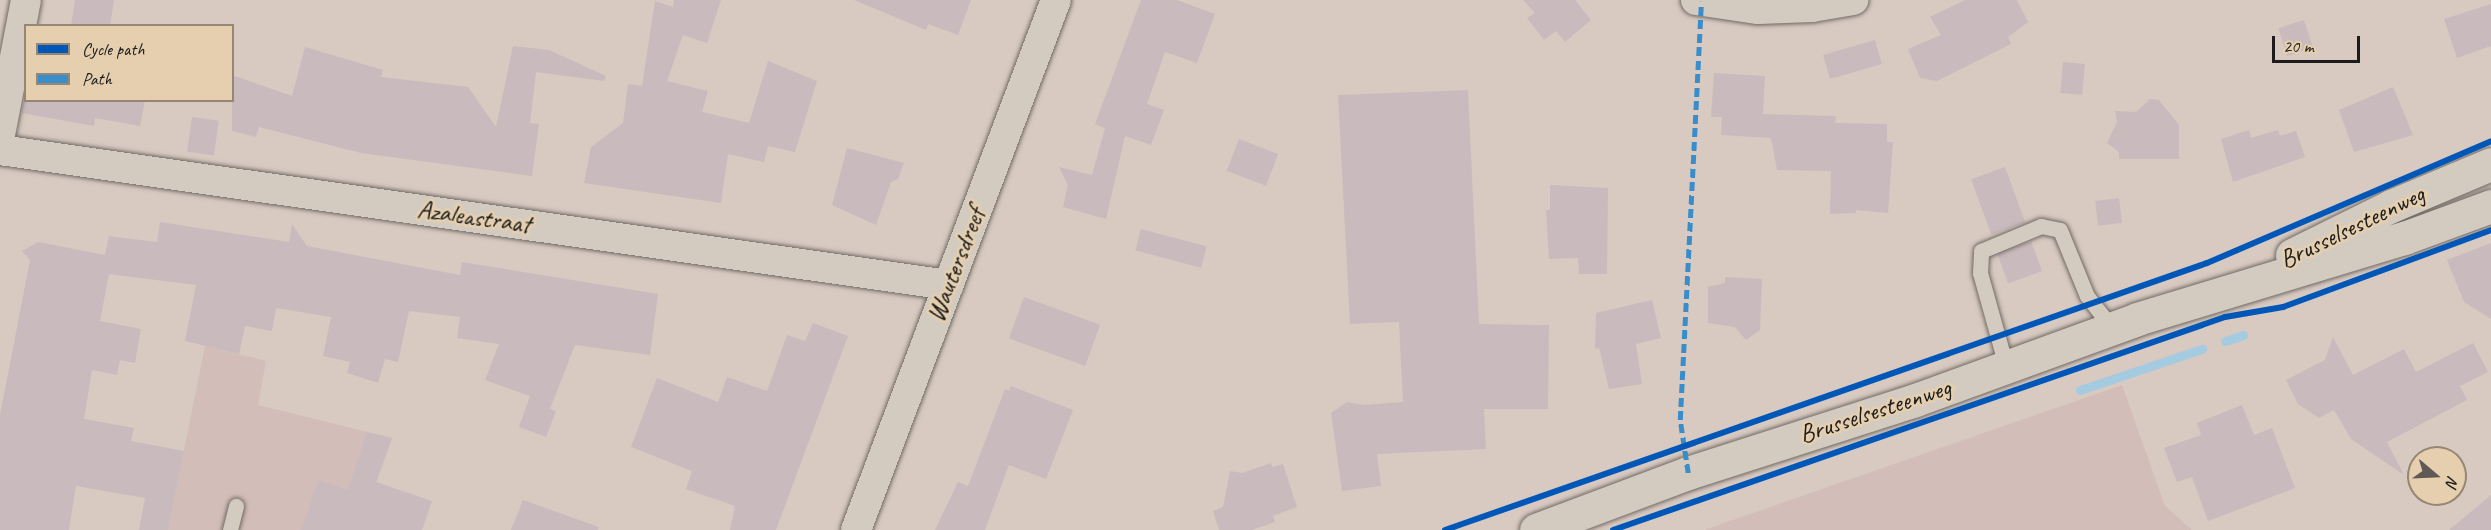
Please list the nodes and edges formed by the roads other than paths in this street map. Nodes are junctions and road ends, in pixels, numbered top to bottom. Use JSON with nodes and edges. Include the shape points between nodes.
{"nodes":[{"id":1,"x":26,"y":0,"type":"edge"},
{"id":2,"x":1056,"y":0,"type":"edge"},
{"id":3,"x":1696,"y":0,"type":"edge"},
{"id":4,"x":1853,"y":0,"type":"edge"},
{"id":5,"x":0,"y":135,"type":"edge"},
{"id":6,"x":0,"y":150,"type":"edge"},
{"id":7,"x":2491,"y":164,"type":"edge"},
{"id":8,"x":2457,"y":178,"type":"junction"},
{"id":9,"x":2480,"y":210,"type":"edge"},
{"id":10,"x":948,"y":285,"type":"junction"},
{"id":11,"x":2215,"y":293,"type":"junction"},
{"id":12,"x":2112,"y":328,"type":"junction"},
{"id":13,"x":2007,"y":366,"type":"junction"},
{"id":14,"x":236,"y":506,"type":"dead end"},
{"id":15,"x":230,"y":530,"type":"edge"},
{"id":16,"x":856,"y":530,"type":"edge"},
{"id":17,"x":1536,"y":530,"type":"edge"}],
"edges":[{"from":1,"to":5,"type":"street"},
{"from":2,"to":10,"type":"street","name":"Wautersdreef"},
{"from":3,"to":4,"type":"street","via":[[1758,9],[1812,8]]},
{"from":6,"to":10,"type":"street","name":"Azaleastraat"},
{"from":7,"to":8,"type":"main road","name":"Brusselsesteenweg"},
{"from":8,"to":9,"type":"lane"},
{"from":8,"to":11,"type":"main road","name":"Brusselsesteenweg"},
{"from":9,"to":11,"type":"main road","name":"Brusselsesteenweg","via":[[2404,238]]},
{"from":10,"to":16,"type":"street","name":"Wautersdreef"},
{"from":11,"to":12,"type":"main road","name":"Brusselsesteenweg"},
{"from":12,"to":13,"type":"main road","name":"Brusselsesteenweg"},
{"from":12,"to":13,"type":"lane","via":[[2087,296],[2060,230],[2041,226],[1981,251],[1980,273]]},
{"from":13,"to":17,"type":"main road","name":"Brusselsesteenweg","via":[[1688,473]]},
{"from":14,"to":15,"type":"lane"}]}
